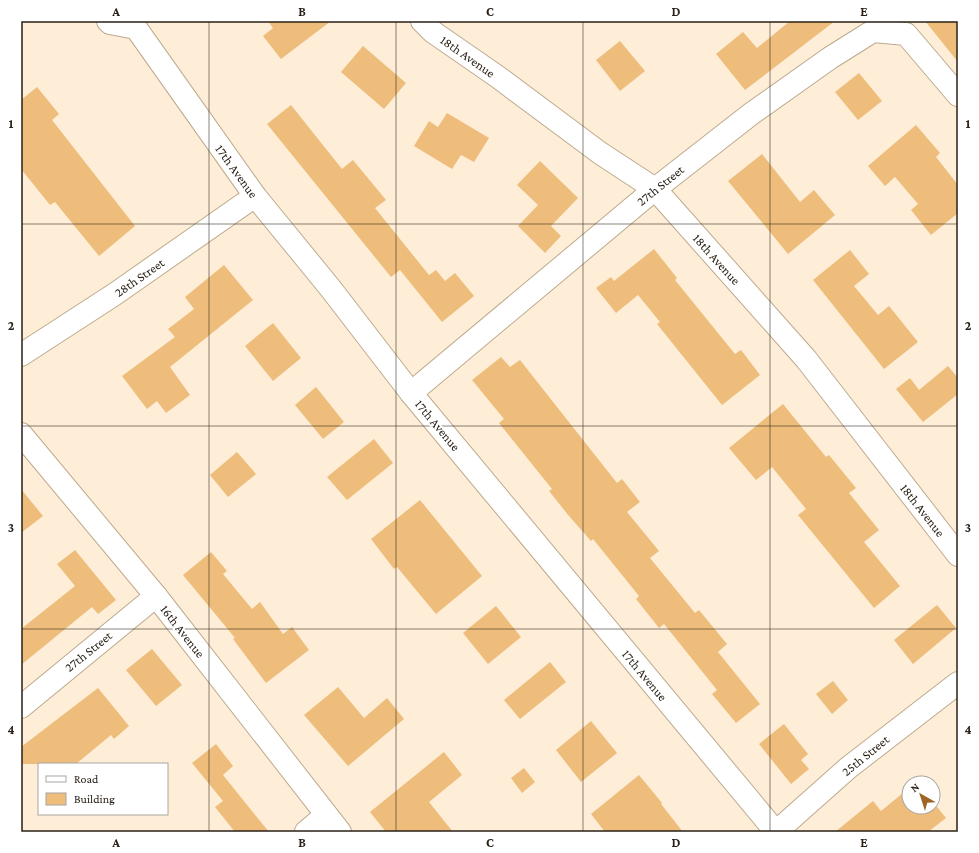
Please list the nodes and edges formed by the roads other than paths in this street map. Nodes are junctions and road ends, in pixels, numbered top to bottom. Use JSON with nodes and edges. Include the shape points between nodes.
{"nodes":[{"id":1,"x":108,"y":21,"type":"edge"},
{"id":2,"x":422,"y":21,"type":"edge"},
{"id":3,"x":135,"y":25,"type":"edge"},
{"id":4,"x":958,"y":95,"type":"edge"},
{"id":5,"x":655,"y":189,"type":"junction"},
{"id":6,"x":255,"y":196,"type":"junction"},
{"id":7,"x":21,"y":355,"type":"edge"},
{"id":8,"x":411,"y":392,"type":"junction"},
{"id":9,"x":21,"y":434,"type":"edge"},
{"id":10,"x":958,"y":555,"type":"edge"},
{"id":11,"x":156,"y":596,"type":"junction"},
{"id":12,"x":958,"y":683,"type":"edge"},
{"id":13,"x":21,"y":707,"type":"edge"},
{"id":14,"x":326,"y":815,"type":"junction"},
{"id":15,"x":306,"y":832,"type":"edge"},
{"id":16,"x":340,"y":832,"type":"edge"},
{"id":17,"x":776,"y":832,"type":"edge"}],
"edges":[{"from":1,"to":3,"type":"street","name":"17th Avenue"},
{"from":2,"to":5,"type":"street","name":"18th Avenue","via":[[433,32],[600,153]]},
{"from":3,"to":6,"type":"street","name":"17th Avenue"},
{"from":4,"to":5,"type":"street","name":"27th Street","via":[[906,34],[873,31],[757,110]]},
{"from":5,"to":8,"type":"street","name":"27th Street"},
{"from":5,"to":10,"type":"street","name":"18th Avenue","via":[[806,359]]},
{"from":6,"to":7,"type":"street","name":"28th Street","via":[[115,294]]},
{"from":6,"to":8,"type":"street","name":"17th Avenue"},
{"from":8,"to":17,"type":"street","name":"17th Avenue"},
{"from":9,"to":11,"type":"street","name":"16th Avenue"},
{"from":11,"to":13,"type":"street","name":"27th Street"},
{"from":11,"to":14,"type":"street","name":"16th Avenue"},
{"from":12,"to":17,"type":"street","name":"25th Street","via":[[848,768]]},
{"from":14,"to":15,"type":"street"},
{"from":14,"to":16,"type":"street","name":"16th Avenue"}]}
